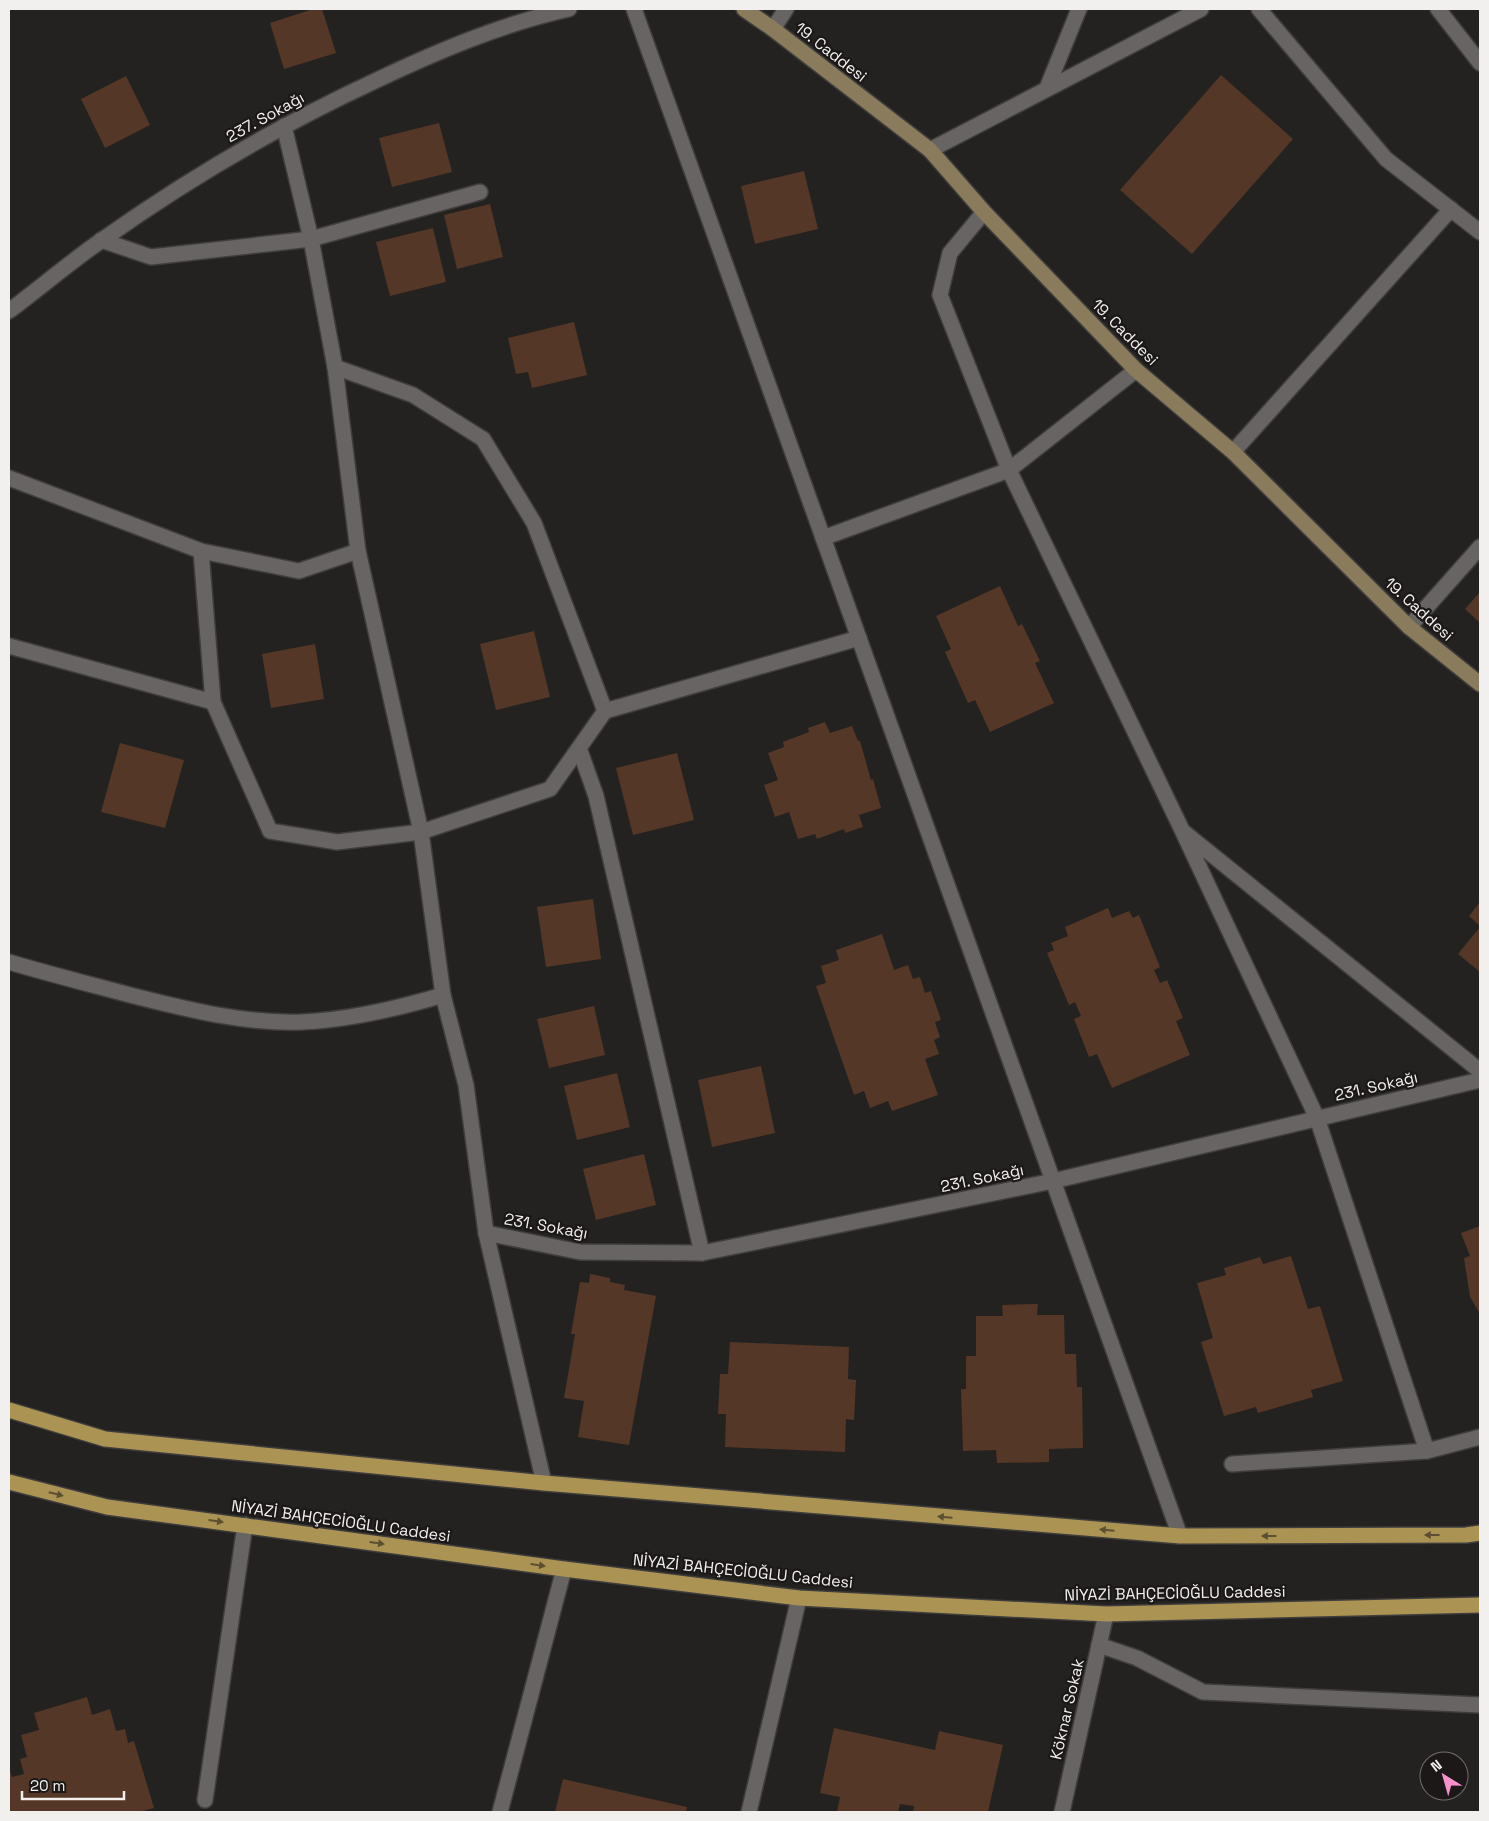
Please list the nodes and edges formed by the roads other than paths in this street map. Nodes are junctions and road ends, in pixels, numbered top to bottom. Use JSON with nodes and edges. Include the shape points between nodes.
{"nodes":[{"id":1,"x":568,"y":9,"type":"edge"},
{"id":2,"x":634,"y":9,"type":"edge"},
{"id":3,"x":744,"y":9,"type":"edge"},
{"id":4,"x":786,"y":9,"type":"edge"},
{"id":5,"x":1079,"y":9,"type":"edge"},
{"id":6,"x":1201,"y":9,"type":"edge"},
{"id":7,"x":1259,"y":9,"type":"edge"},
{"id":8,"x":1438,"y":9,"type":"edge"},
{"id":9,"x":773,"y":29,"type":"junction"},
{"id":10,"x":1480,"y":63,"type":"edge"},
{"id":11,"x":1047,"y":88,"type":"junction"},
{"id":12,"x":284,"y":126,"type":"junction"},
{"id":13,"x":930,"y":150,"type":"junction"},
{"id":14,"x":480,"y":192,"type":"dead end"},
{"id":15,"x":1451,"y":209,"type":"junction"},
{"id":16,"x":984,"y":212,"type":"junction"},
{"id":17,"x":1480,"y":232,"type":"edge"},
{"id":18,"x":311,"y":239,"type":"junction"},
{"id":19,"x":101,"y":240,"type":"junction"},
{"id":20,"x":9,"y":312,"type":"edge"},
{"id":21,"x":335,"y":367,"type":"junction"},
{"id":22,"x":1136,"y":370,"type":"junction"},
{"id":23,"x":1233,"y":452,"type":"junction"},
{"id":24,"x":1009,"y":470,"type":"junction"},
{"id":25,"x":9,"y":478,"type":"edge"},
{"id":26,"x":823,"y":538,"type":"junction"},
{"id":27,"x":1480,"y":547,"type":"edge"},
{"id":28,"x":201,"y":551,"type":"junction"},
{"id":29,"x":358,"y":551,"type":"junction"},
{"id":30,"x":1409,"y":627,"type":"junction"},
{"id":31,"x":859,"y":638,"type":"junction"},
{"id":32,"x":9,"y":646,"type":"edge"},
{"id":33,"x":1480,"y":684,"type":"edge"},
{"id":34,"x":213,"y":702,"type":"junction"},
{"id":35,"x":605,"y":711,"type":"junction"},
{"id":36,"x":579,"y":748,"type":"junction"},
{"id":37,"x":1182,"y":830,"type":"junction"},
{"id":38,"x":421,"y":832,"type":"junction"},
{"id":39,"x":9,"y":962,"type":"edge"},
{"id":40,"x":443,"y":994,"type":"junction"},
{"id":41,"x":1480,"y":1071,"type":"edge"},
{"id":42,"x":1480,"y":1080,"type":"edge"},
{"id":43,"x":1317,"y":1118,"type":"junction"},
{"id":44,"x":1052,"y":1181,"type":"junction"},
{"id":45,"x":486,"y":1233,"type":"junction"},
{"id":46,"x":702,"y":1253,"type":"junction"},
{"id":47,"x":9,"y":1410,"type":"edge"},
{"id":48,"x":1480,"y":1437,"type":"edge"},
{"id":49,"x":1427,"y":1451,"type":"junction"},
{"id":50,"x":1232,"y":1464,"type":"dead end"},
{"id":51,"x":9,"y":1482,"type":"edge"},
{"id":52,"x":544,"y":1483,"type":"junction"},
{"id":53,"x":245,"y":1525,"type":"junction"},
{"id":54,"x":1480,"y":1534,"type":"edge"},
{"id":55,"x":1180,"y":1536,"type":"junction"},
{"id":56,"x":564,"y":1569,"type":"junction"},
{"id":57,"x":799,"y":1598,"type":"junction"},
{"id":58,"x":1480,"y":1605,"type":"edge"},
{"id":59,"x":1106,"y":1614,"type":"junction"},
{"id":60,"x":1099,"y":1645,"type":"junction"},
{"id":61,"x":1480,"y":1705,"type":"edge"},
{"id":62,"x":205,"y":1800,"type":"dead end"},
{"id":63,"x":500,"y":1812,"type":"edge"},
{"id":64,"x":749,"y":1812,"type":"edge"},
{"id":65,"x":1062,"y":1812,"type":"edge"}],
"edges":[{"from":1,"to":12,"type":"street","name":"237. Sokağı","via":[[450,47]]},
{"from":2,"to":26,"type":"street"},
{"from":3,"to":9,"type":"street","name":"19. Caddesi"},
{"from":4,"to":9,"type":"street"},
{"from":5,"to":11,"type":"street"},
{"from":6,"to":11,"type":"street"},
{"from":7,"to":15,"type":"street","via":[[1386,160]]},
{"from":8,"to":10,"type":"street"},
{"from":9,"to":13,"type":"street","name":"19. Caddesi"},
{"from":11,"to":13,"type":"street"},
{"from":12,"to":18,"type":"street"},
{"from":12,"to":19,"type":"street","name":"237. Sokağı","via":[[171,192]]},
{"from":13,"to":16,"type":"street","name":"19. Caddesi"},
{"from":14,"to":18,"type":"street"},
{"from":15,"to":17,"type":"street"},
{"from":15,"to":23,"type":"street"},
{"from":16,"to":22,"type":"street","name":"19. Caddesi"},
{"from":16,"to":24,"type":"street","via":[[950,253],[940,295]]},
{"from":18,"to":19,"type":"street","via":[[151,257]]},
{"from":18,"to":21,"type":"street"},
{"from":19,"to":20,"type":"street","name":"237. Sokağı"},
{"from":21,"to":29,"type":"street"},
{"from":21,"to":35,"type":"street","via":[[413,395],[483,439],[534,523]]},
{"from":22,"to":23,"type":"street","name":"19. Caddesi"},
{"from":22,"to":24,"type":"street"},
{"from":23,"to":30,"type":"street","name":"19. Caddesi"},
{"from":24,"to":26,"type":"street"},
{"from":24,"to":37,"type":"street"},
{"from":25,"to":28,"type":"street"},
{"from":26,"to":31,"type":"street"},
{"from":27,"to":30,"type":"street"},
{"from":28,"to":29,"type":"street","via":[[300,572]]},
{"from":28,"to":34,"type":"street"},
{"from":29,"to":38,"type":"street"},
{"from":30,"to":33,"type":"street","name":"19. Caddesi"},
{"from":31,"to":35,"type":"street"},
{"from":31,"to":44,"type":"street"},
{"from":32,"to":34,"type":"street"},
{"from":34,"to":38,"type":"street","via":[[270,831],[337,842]]},
{"from":35,"to":36,"type":"street"},
{"from":36,"to":38,"type":"street","via":[[550,789]]},
{"from":36,"to":46,"type":"street","via":[[596,796]]},
{"from":37,"to":41,"type":"street"},
{"from":37,"to":43,"type":"street"},
{"from":38,"to":40,"type":"street"},
{"from":39,"to":40,"type":"street","via":[[193,1011],[265,1021],[302,1022],[350,1017],[397,1009]]},
{"from":40,"to":45,"type":"street","via":[[466,1085]]},
{"from":42,"to":43,"type":"street","name":"231. Sokağı"},
{"from":43,"to":44,"type":"street","name":"231. Sokağı"},
{"from":43,"to":49,"type":"street"},
{"from":44,"to":46,"type":"street","name":"231. Sokağı"},
{"from":44,"to":55,"type":"street"},
{"from":45,"to":46,"type":"street","name":"231. Sokağı","via":[[580,1252]]},
{"from":45,"to":52,"type":"street"},
{"from":47,"to":52,"type":"main road","via":[[105,1439]]},
{"from":48,"to":49,"type":"street"},
{"from":49,"to":50,"type":"street"},
{"from":51,"to":53,"type":"main road","name":"NİYAZİ BAHÇECİOĞLU Caddesi","one_way":true,"via":[[107,1507]]},
{"from":55,"to":52,"type":"main road","one_way":true},
{"from":53,"to":56,"type":"main road","name":"NİYAZİ BAHÇECİOĞLU Caddesi","one_way":true},
{"from":53,"to":62,"type":"street"},
{"from":54,"to":55,"type":"main road","one_way":true},
{"from":56,"to":57,"type":"main road","name":"NİYAZİ BAHÇECİOĞLU Caddesi"},
{"from":56,"to":63,"type":"street"},
{"from":57,"to":59,"type":"main road","name":"NİYAZİ BAHÇECİOĞLU Caddesi"},
{"from":57,"to":64,"type":"street"},
{"from":58,"to":59,"type":"main road","name":"NİYAZİ BAHÇECİOĞLU Caddesi"},
{"from":59,"to":60,"type":"street","name":"Köknar Sokak"},
{"from":60,"to":61,"type":"street","via":[[1137,1658],[1203,1692]]},
{"from":60,"to":65,"type":"street","name":"Köknar Sokak"}]}
